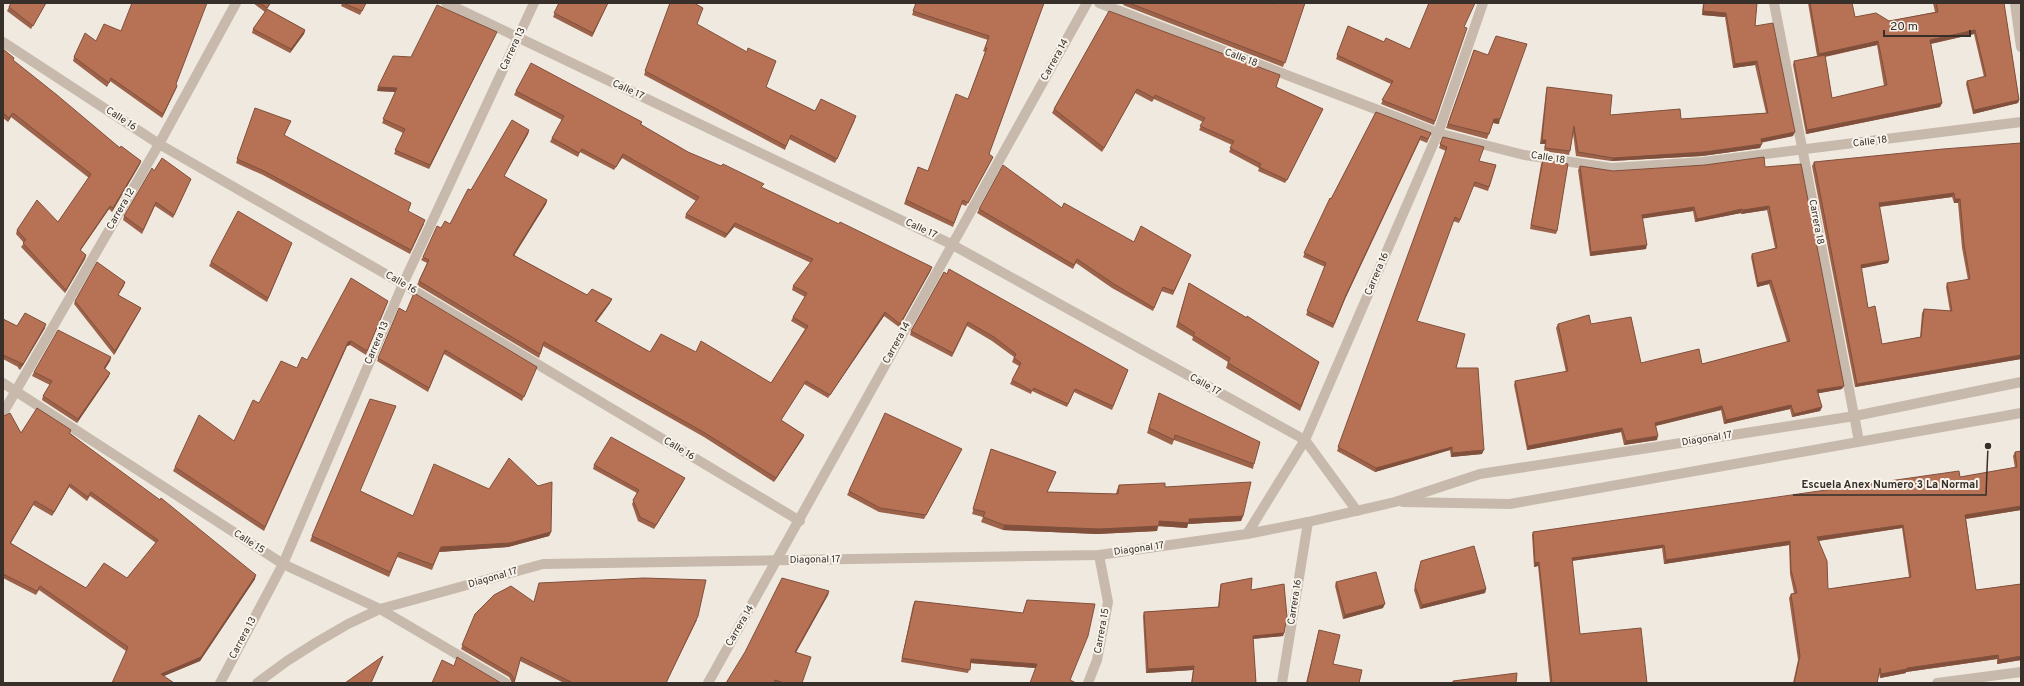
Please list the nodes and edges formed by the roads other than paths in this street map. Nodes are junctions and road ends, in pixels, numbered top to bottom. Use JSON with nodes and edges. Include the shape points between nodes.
{"nodes":[{"id":1,"x":236,"y":3,"type":"edge"},
{"id":2,"x":446,"y":3,"type":"edge"},
{"id":3,"x":534,"y":3,"type":"edge"},
{"id":4,"x":1087,"y":3,"type":"edge"},
{"id":5,"x":1099,"y":3,"type":"edge"},
{"id":6,"x":1483,"y":3,"type":"edge"},
{"id":7,"x":1774,"y":3,"type":"edge"},
{"id":8,"x":2014,"y":3,"type":"edge"},
{"id":9,"x":518,"y":37,"type":"junction"},
{"id":10,"x":3,"y":42,"type":"edge"},
{"id":11,"x":2021,"y":46,"type":"edge"},
{"id":12,"x":2021,"y":122,"type":"edge"},
{"id":13,"x":1438,"y":133,"type":"junction"},
{"id":14,"x":159,"y":144,"type":"junction"},
{"id":15,"x":1802,"y":151,"type":"junction"},
{"id":16,"x":951,"y":244,"type":"junction"},
{"id":17,"x":403,"y":284,"type":"junction"},
{"id":18,"x":2021,"y":382,"type":"edge"},
{"id":19,"x":3,"y":383,"type":"edge"},
{"id":20,"x":15,"y":389,"type":"junction"},
{"id":21,"x":3,"y":413,"type":"edge"},
{"id":22,"x":2021,"y":413,"type":"edge"},
{"id":23,"x":1855,"y":416,"type":"junction"},
{"id":24,"x":1305,"y":440,"type":"junction"},
{"id":25,"x":1859,"y":441,"type":"junction"},
{"id":26,"x":1395,"y":502,"type":"junction"},
{"id":27,"x":1357,"y":510,"type":"junction"},
{"id":28,"x":800,"y":521,"type":"junction"},
{"id":29,"x":1308,"y":522,"type":"junction"},
{"id":30,"x":1247,"y":534,"type":"junction"},
{"id":31,"x":1099,"y":555,"type":"junction"},
{"id":32,"x":777,"y":561,"type":"junction"},
{"id":33,"x":282,"y":564,"type":"junction"},
{"id":34,"x":380,"y":609,"type":"junction"},
{"id":35,"x":2021,"y":672,"type":"edge"},
{"id":36,"x":220,"y":683,"type":"edge"},
{"id":37,"x":257,"y":683,"type":"edge"},
{"id":38,"x":506,"y":683,"type":"edge"},
{"id":39,"x":708,"y":683,"type":"edge"},
{"id":40,"x":1088,"y":683,"type":"edge"},
{"id":41,"x":1282,"y":683,"type":"edge"},
{"id":42,"x":1937,"y":683,"type":"edge"}],
"edges":[{"from":1,"to":14,"type":"street","name":"Carrera 12"},
{"from":2,"to":9,"type":"street","name":"Calle 17"},
{"from":3,"to":9,"type":"street","name":"Carrera 13"},
{"from":4,"to":16,"type":"street","name":"Carrera 14"},
{"from":5,"to":13,"type":"street","name":"Calle 18"},
{"from":6,"to":13,"type":"street","name":"Carrera 16"},
{"from":7,"to":15,"type":"street","name":"Carrera 18"},
{"from":8,"to":11,"type":"street"},
{"from":9,"to":16,"type":"street","name":"Calle 17"},
{"from":9,"to":17,"type":"street","name":"Carrera 13"},
{"from":10,"to":14,"type":"street","name":"Calle 16"},
{"from":12,"to":15,"type":"street","name":"Calle 18"},
{"from":13,"to":15,"type":"street","name":"Calle 18","via":[[1524,154],[1611,168],[1703,162]]},
{"from":13,"to":24,"type":"street","name":"Carrera 16"},
{"from":14,"to":17,"type":"street","name":"Calle 16"},
{"from":14,"to":20,"type":"street","name":"Carrera 12"},
{"from":15,"to":23,"type":"street","name":"Carrera 18"},
{"from":16,"to":24,"type":"street","name":"Calle 17"},
{"from":16,"to":28,"type":"street","name":"Carrera 14"},
{"from":17,"to":28,"type":"street","name":"Calle 16"},
{"from":17,"to":33,"type":"street","name":"Carrera 13"},
{"from":18,"to":23,"type":"street","name":"Diagonal 17"},
{"from":19,"to":20,"type":"street","name":"Calle 15"},
{"from":20,"to":21,"type":"street","name":"Carrera 12"},
{"from":20,"to":33,"type":"street","name":"Calle 15"},
{"from":22,"to":25,"type":"street","name":"Diagonal 17"},
{"from":23,"to":25,"type":"street","name":"Carrera 18"},
{"from":23,"to":26,"type":"street","name":"Diagonal 17","via":[[1480,474]]},
{"from":24,"to":27,"type":"street","name":"Calle 17"},
{"from":24,"to":30,"type":"street","name":"Carrera 16"},
{"from":25,"to":26,"type":"street","name":"Diagonal 17","via":[[1510,504]]},
{"from":26,"to":27,"type":"street","name":"Diagonal 17"},
{"from":27,"to":29,"type":"street","name":"Diagonal 17"},
{"from":28,"to":32,"type":"street","name":"Carrera 14"},
{"from":29,"to":30,"type":"street","name":"Diagonal 17"},
{"from":29,"to":41,"type":"street","name":"Carrera 16"},
{"from":30,"to":31,"type":"street","name":"Diagonal 17"},
{"from":31,"to":32,"type":"street","name":"Diagonal 17"},
{"from":31,"to":40,"type":"street","name":"Carrera 15","via":[[1108,602],[1097,660]]},
{"from":32,"to":34,"type":"street","name":"Diagonal 17","via":[[543,564]]},
{"from":32,"to":39,"type":"street","name":"Carrera 14"},
{"from":33,"to":34,"type":"street","name":"Calle 15"},
{"from":33,"to":36,"type":"street","name":"Carrera 13"},
{"from":34,"to":37,"type":"street","name":"Diagonal 17","via":[[317,642]]},
{"from":34,"to":38,"type":"street","name":"Calle 15"},
{"from":35,"to":42,"type":"street"}]}
